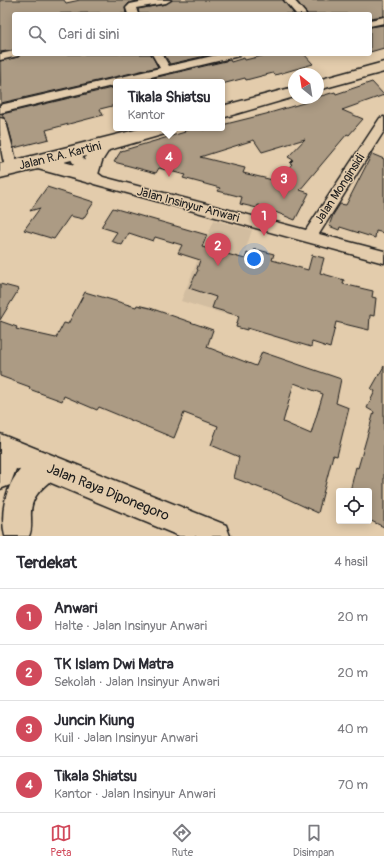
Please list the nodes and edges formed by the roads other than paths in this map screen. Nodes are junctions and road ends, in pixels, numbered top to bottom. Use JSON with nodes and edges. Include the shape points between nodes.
{"nodes":[{"id":1,"x":166,"y":0,"type":"edge"},
{"id":2,"x":289,"y":0,"type":"edge"},
{"id":3,"x":143,"y":2,"type":"edge"},
{"id":4,"x":132,"y":12,"type":"edge"},
{"id":5,"x":299,"y":12,"type":"edge"},
{"id":6,"x":384,"y":20,"type":"edge"},
{"id":7,"x":372,"y":23,"type":"edge"},
{"id":8,"x":12,"y":54,"type":"edge"},
{"id":9,"x":158,"y":56,"type":"edge"},
{"id":10,"x":226,"y":56,"type":"edge"},
{"id":11,"x":0,"y":57,"type":"edge"},
{"id":12,"x":166,"y":70,"type":"junction"},
{"id":13,"x":380,"y":70,"type":"edge"},
{"id":14,"x":129,"y":79,"type":"edge"},
{"id":15,"x":113,"y":83,"type":"edge"},
{"id":16,"x":324,"y":84,"type":"edge"},
{"id":17,"x":288,"y":94,"type":"edge"},
{"id":18,"x":0,"y":110,"type":"edge"},
{"id":19,"x":225,"y":111,"type":"edge"},
{"id":20,"x":384,"y":121,"type":"edge"},
{"id":21,"x":0,"y":122,"type":"edge"},
{"id":22,"x":155,"y":131,"type":"edge"},
{"id":23,"x":102,"y":146,"type":"junction"},
{"id":24,"x":74,"y":153,"type":"junction"},
{"id":25,"x":38,"y":162,"type":"junction"},
{"id":26,"x":6,"y":169,"type":"edge"},
{"id":27,"x":89,"y":176,"type":"junction"},
{"id":28,"x":309,"y":237,"type":"junction"},
{"id":29,"x":384,"y":257,"type":"edge"},
{"id":30,"x":2,"y":458,"type":"edge"},
{"id":31,"x":48,"y":468,"type":"junction"},
{"id":32,"x":17,"y":528,"type":"edge"},
{"id":33,"x":215,"y":536,"type":"edge"}],
"edges":[{"from":1,"to":3,"type":"street"},
{"from":2,"to":5,"type":"street"},
{"from":3,"to":4,"type":"street","via":[[131,7]]},
{"from":6,"to":7,"type":"street"},
{"from":8,"to":11,"type":"street"},
{"from":9,"to":12,"type":"street"},
{"from":10,"to":12,"type":"street"},
{"from":12,"to":14,"type":"street"},
{"from":13,"to":16,"type":"main road"},
{"from":15,"to":18,"type":"street"},
{"from":17,"to":19,"type":"main road"},
{"from":20,"to":28,"type":"street","name":"Jalan Monginsidi"},
{"from":21,"to":26,"type":"street"},
{"from":22,"to":23,"type":"main road","name":"Jalan R.A. Kartini"},
{"from":23,"to":24,"type":"main road","name":"Jalan R.A. Kartini"},
{"from":23,"to":27,"type":"main road","via":[[93,160]]},
{"from":24,"to":25,"type":"main road","name":"Jalan R.A. Kartini"},
{"from":24,"to":27,"type":"street"},
{"from":25,"to":26,"type":"main road","name":"Jalan R.A. Kartini"},
{"from":25,"to":27,"type":"main road"},
{"from":27,"to":28,"type":"street","name":"Jalan Insinyur Anwari","via":[[99,181]]},
{"from":28,"to":29,"type":"street","name":"Jalan Insinyur Anwari"},
{"from":30,"to":31,"type":"main road","name":"Jalan Raya Diponegoro"},
{"from":31,"to":32,"type":"main road","via":[[34,476],[23,489],[16,508]]},
{"from":31,"to":33,"type":"main road","name":"Jalan Raya Diponegoro"}]}
